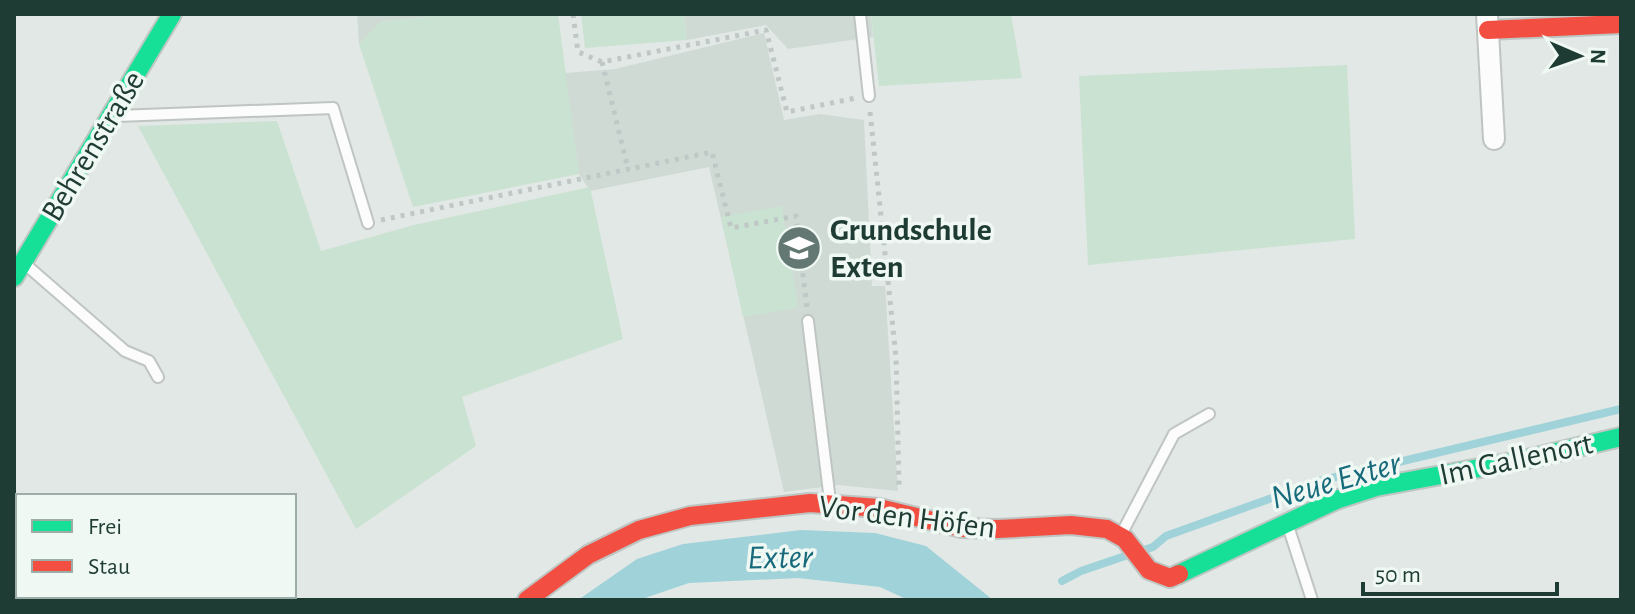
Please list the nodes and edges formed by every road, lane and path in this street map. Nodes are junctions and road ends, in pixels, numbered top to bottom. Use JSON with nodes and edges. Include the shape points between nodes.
{"nodes":[{"id":1,"x":172,"y":14,"type":"edge"},
{"id":2,"x":573,"y":14,"type":"edge"},
{"id":3,"x":860,"y":14,"type":"edge"},
{"id":4,"x":1487,"y":22,"type":"edge"},
{"id":5,"x":1621,"y":24,"type":"edge"},
{"id":6,"x":602,"y":62,"type":"junction"},
{"id":7,"x":869,"y":96,"type":"junction"},
{"id":8,"x":111,"y":116,"type":"junction"},
{"id":9,"x":1494,"y":139,"type":"dead end"},
{"id":10,"x":628,"y":169,"type":"junction"},
{"id":11,"x":368,"y":223,"type":"joint"},
{"id":12,"x":18,"y":270,"type":"edge"},
{"id":13,"x":808,"y":316,"type":"joint"},
{"id":14,"x":158,"y":377,"type":"dead end"},
{"id":15,"x":1209,"y":414,"type":"dead end"},
{"id":16,"x":1621,"y":437,"type":"edge"},
{"id":17,"x":831,"y":503,"type":"junction"},
{"id":18,"x":899,"y":513,"type":"junction"},
{"id":19,"x":1287,"y":524,"type":"junction"},
{"id":20,"x":1125,"y":538,"type":"junction"},
{"id":21,"x":527,"y":600,"type":"edge"},
{"id":22,"x":1312,"y":600,"type":"edge"}],
"edges":[{"from":1,"to":8,"type":"street","name":"Behrenstraße"},
{"from":2,"to":6,"type":"path","via":[[578,52]]},
{"from":3,"to":7,"type":"lane"},
{"from":4,"to":5,"type":"street"},
{"from":4,"to":9,"type":"street"},
{"from":6,"to":7,"type":"path","via":[[766,30],[787,112]]},
{"from":6,"to":10,"type":"path"},
{"from":7,"to":18,"type":"path","via":[[896,357]]},
{"from":8,"to":11,"type":"lane","via":[[333,108]]},
{"from":8,"to":12,"type":"street","name":"Behrenstraße"},
{"from":10,"to":11,"type":"path"},
{"from":10,"to":13,"type":"path","via":[[712,152],[731,228],[796,216]]},
{"from":12,"to":14,"type":"lane","via":[[125,351],[149,361]]},
{"from":13,"to":17,"type":"lane"},
{"from":15,"to":20,"type":"lane","via":[[1174,434]]},
{"from":16,"to":19,"type":"street","name":"Im Gallenort","via":[[1376,487]]},
{"from":17,"to":18,"type":"street","name":"Vor den Höfen"},
{"from":17,"to":21,"type":"street","name":"Vor den Höfen","via":[[746,509],[656,524],[606,545]]},
{"from":18,"to":20,"type":"street","name":"Vor den Höfen","via":[[987,530],[1082,525]]},
{"from":19,"to":20,"type":"street","name":"Im Gallenort","via":[[1170,578],[1157,577]]},
{"from":19,"to":22,"type":"lane"}]}
